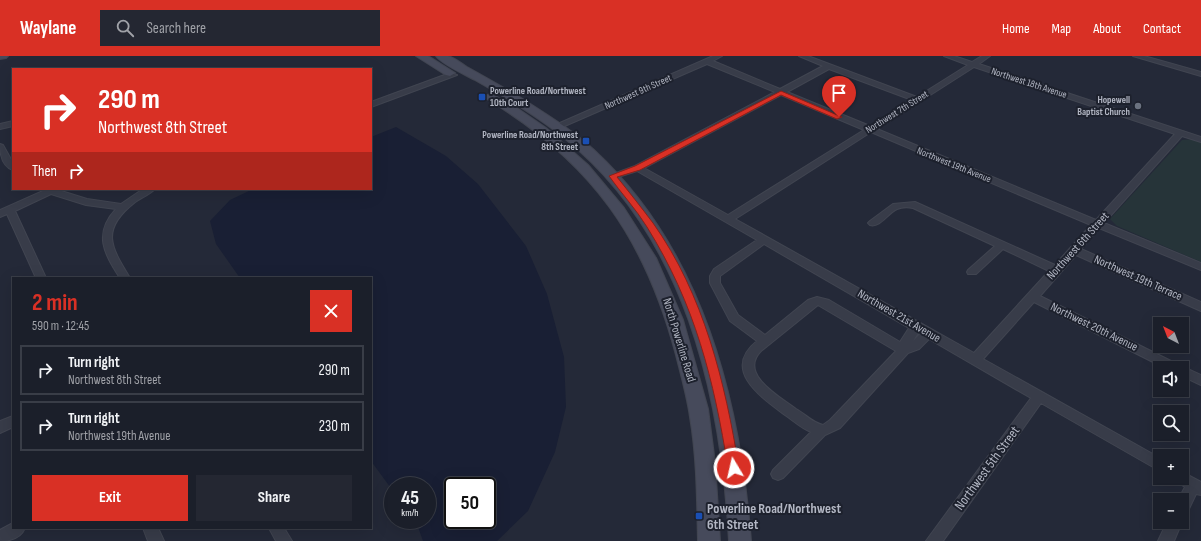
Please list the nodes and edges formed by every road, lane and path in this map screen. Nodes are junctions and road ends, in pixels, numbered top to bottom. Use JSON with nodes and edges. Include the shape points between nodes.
{"nodes":[{"id":1,"x":0,"y":56,"type":"edge"},
{"id":2,"x":3,"y":56,"type":"edge"},
{"id":3,"x":421,"y":56,"type":"edge"},
{"id":4,"x":441,"y":56,"type":"edge"},
{"id":5,"x":719,"y":56,"type":"edge"},
{"id":6,"x":802,"y":56,"type":"edge"},
{"id":7,"x":947,"y":56,"type":"edge"},
{"id":8,"x":987,"y":56,"type":"edge"},
{"id":9,"x":1136,"y":56,"type":"edge"},
{"id":10,"x":707,"y":61,"type":"junction"},
{"id":11,"x":973,"y":64,"type":"junction"},
{"id":12,"x":829,"y":66,"type":"junction"},
{"id":13,"x":1201,"y":74,"type":"edge"},
{"id":14,"x":453,"y":75,"type":"junction"},
{"id":15,"x":486,"y":82,"type":"junction"},
{"id":16,"x":781,"y":93,"type":"junction"},
{"id":17,"x":917,"y":99,"type":"junction"},
{"id":18,"x":372,"y":105,"type":"edge"},
{"id":19,"x":12,"y":123,"type":"edge"},
{"id":20,"x":557,"y":126,"type":"junction"},
{"id":21,"x":0,"y":127,"type":"edge"},
{"id":22,"x":868,"y":130,"type":"junction"},
{"id":23,"x":1180,"y":133,"type":"junction"},
{"id":24,"x":1201,"y":140,"type":"edge"},
{"id":25,"x":0,"y":147,"type":"edge"},
{"id":26,"x":11,"y":165,"type":"edge"},
{"id":27,"x":0,"y":167,"type":"edge"},
{"id":28,"x":638,"y":168,"type":"junction"},
{"id":29,"x":589,"y":174,"type":"junction"},
{"id":30,"x":617,"y":182,"type":"junction"},
{"id":31,"x":48,"y":190,"type":"edge"},
{"id":32,"x":149,"y":190,"type":"edge"},
{"id":33,"x":123,"y":208,"type":"junction"},
{"id":34,"x":10,"y":210,"type":"junction"},
{"id":35,"x":0,"y":214,"type":"edge"},
{"id":36,"x":728,"y":219,"type":"junction"},
{"id":37,"x":873,"y":223,"type":"dead end"},
{"id":38,"x":1098,"y":224,"type":"junction"},
{"id":39,"x":764,"y":240,"type":"junction"},
{"id":40,"x":1002,"y":245,"type":"junction"},
{"id":41,"x":1074,"y":250,"type":"junction"},
{"id":42,"x":1201,"y":267,"type":"edge"},
{"id":43,"x":1057,"y":270,"type":"junction"},
{"id":44,"x":972,"y":272,"type":"dead end"},
{"id":45,"x":41,"y":277,"type":"edge"},
{"id":46,"x":124,"y":277,"type":"edge"},
{"id":47,"x":1033,"y":297,"type":"junction"},
{"id":48,"x":1201,"y":307,"type":"edge"},
{"id":49,"x":672,"y":310,"type":"junction"},
{"id":50,"x":916,"y":326,"type":"junction"},
{"id":51,"x":700,"y":327,"type":"junction"},
{"id":52,"x":928,"y":333,"type":"junction"},
{"id":53,"x":678,"y":334,"type":"junction"},
{"id":54,"x":765,"y":341,"type":"junction"},
{"id":55,"x":904,"y":350,"type":"junction"},
{"id":56,"x":708,"y":352,"type":"junction"},
{"id":57,"x":975,"y":360,"type":"junction"},
{"id":58,"x":1162,"y":361,"type":"edge"},
{"id":59,"x":1189,"y":374,"type":"edge"},
{"id":60,"x":1201,"y":380,"type":"edge"},
{"id":61,"x":1039,"y":396,"type":"junction"},
{"id":62,"x":12,"y":421,"type":"edge"},
{"id":63,"x":0,"y":427,"type":"edge"},
{"id":64,"x":822,"y":430,"type":"junction"},
{"id":65,"x":1153,"y":461,"type":"edge"},
{"id":66,"x":778,"y":474,"type":"dead end"},
{"id":67,"x":16,"y":529,"type":"edge"},
{"id":68,"x":150,"y":529,"type":"edge"},
{"id":69,"x":277,"y":529,"type":"edge"},
{"id":70,"x":1172,"y":529,"type":"edge"},
{"id":71,"x":0,"y":538,"type":"edge"},
{"id":72,"x":156,"y":541,"type":"edge"},
{"id":73,"x":284,"y":541,"type":"edge"},
{"id":74,"x":709,"y":541,"type":"edge"},
{"id":75,"x":740,"y":541,"type":"edge"},
{"id":76,"x":934,"y":541,"type":"edge"},
{"id":77,"x":1166,"y":541,"type":"edge"}],
"edges":[{"from":1,"to":2,"type":"main road"},
{"from":3,"to":14,"type":"main road","name":"North Powerline Road"},
{"from":4,"to":15,"type":"main road","name":"North Powerline Road"},
{"from":5,"to":10,"type":"street","name":"Northwest 9th Street"},
{"from":6,"to":12,"type":"street"},
{"from":7,"to":11,"type":"street","name":"Northwest 18th Avenue"},
{"from":8,"to":11,"type":"street","name":"Northwest 7th Street"},
{"from":9,"to":13,"type":"street"},
{"from":10,"to":16,"type":"street","name":"Northwest 19th Avenue"},
{"from":10,"to":20,"type":"street","name":"Northwest 9th Street"},
{"from":11,"to":17,"type":"street","name":"Northwest 7th Street"},
{"from":11,"to":23,"type":"street","name":"Northwest 18th Avenue"},
{"from":12,"to":16,"type":"street"},
{"from":12,"to":17,"type":"street"},
{"from":14,"to":15,"type":"main road"},
{"from":14,"to":18,"type":"street"},
{"from":14,"to":29,"type":"main road","name":"North Powerline Road","via":[[542,130]]},
{"from":15,"to":20,"type":"main road","name":"North Powerline Road"},
{"from":16,"to":22,"type":"street","name":"Northwest 19th Avenue"},
{"from":16,"to":28,"type":"street"},
{"from":17,"to":22,"type":"street","name":"Northwest 7th Street"},
{"from":19,"to":21,"type":"street"},
{"from":20,"to":30,"type":"main road","name":"North Powerline Road","via":[[583,147]]},
{"from":22,"to":36,"type":"street","name":"Northwest 7th Street"},
{"from":22,"to":38,"type":"street","name":"Northwest 19th Avenue"},
{"from":23,"to":24,"type":"street","name":"Northwest 18th Avenue"},
{"from":23,"to":38,"type":"street","name":"Northwest 6th Street"},
{"from":25,"to":26,"type":"street"},
{"from":26,"to":27,"type":"street"},
{"from":28,"to":30,"type":"street"},
{"from":28,"to":36,"type":"street","name":"Northwest 21st Avenue"},
{"from":29,"to":30,"type":"main road"},
{"from":29,"to":49,"type":"main road","name":"North Powerline Road","via":[[631,228],[651,262]]},
{"from":30,"to":51,"type":"main road","name":"North Powerline Road","via":[[650,224],[669,257],[693,306]]},
{"from":31,"to":33,"type":"street","via":[[86,202]]},
{"from":31,"to":34,"type":"street"},
{"from":32,"to":33,"type":"street"},
{"from":33,"to":46,"type":"street","via":[[106,232],[109,251]]},
{"from":34,"to":35,"type":"street"},
{"from":34,"to":45,"type":"street"},
{"from":36,"to":39,"type":"street","name":"Northwest 21st Avenue"},
{"from":37,"to":40,"type":"street","via":[[894,206],[915,205]]},
{"from":38,"to":41,"type":"street","name":"Northwest 6th Street"},
{"from":38,"to":42,"type":"street","name":"Northwest 19th Avenue"},
{"from":39,"to":50,"type":"street","name":"Northwest 21st Avenue"},
{"from":39,"to":54,"type":"street","via":[[714,276],[734,318]]},
{"from":40,"to":43,"type":"street"},
{"from":40,"to":44,"type":"street"},
{"from":41,"to":43,"type":"street","name":"Northwest 6th Street"},
{"from":41,"to":48,"type":"street","name":"Northwest 19th Terrace"},
{"from":43,"to":47,"type":"street","name":"Northwest 6th Street"},
{"from":47,"to":57,"type":"street","name":"Northwest 6th Street"},
{"from":47,"to":58,"type":"street","name":"Northwest 20th Avenue"},
{"from":49,"to":51,"type":"main road","via":[[688,323]]},
{"from":49,"to":53,"type":"main road","name":"North Powerline Road"},
{"from":50,"to":52,"type":"street","name":"Northwest 21st Avenue"},
{"from":50,"to":55,"type":"street"},
{"from":51,"to":56,"type":"main road","name":"North Powerline Road"},
{"from":52,"to":55,"type":"street","via":[[915,346]]},
{"from":52,"to":57,"type":"street","name":"Northwest 21st Avenue"},
{"from":53,"to":56,"type":"main road","via":[[694,339]]},
{"from":53,"to":74,"type":"main road","name":"North Powerline Road","via":[[692,379],[700,417],[708,490]]},
{"from":54,"to":55,"type":"street","via":[[817,301],[825,303]]},
{"from":54,"to":64,"type":"street","via":[[749,358],[749,369],[755,382],[770,396],[815,428]]},
{"from":55,"to":64,"type":"street","via":[[835,424]]},
{"from":56,"to":75,"type":"main road","name":"North Powerline Road","via":[[725,412],[738,496]]},
{"from":57,"to":61,"type":"street","name":"Northwest 21st Avenue"},
{"from":59,"to":60,"type":"street"},
{"from":61,"to":65,"type":"street","name":"Northwest 21st Avenue"},
{"from":61,"to":76,"type":"street","name":"Northwest 5th Street"},
{"from":62,"to":63,"type":"street"},
{"from":64,"to":66,"type":"street"},
{"from":67,"to":71,"type":"street"},
{"from":68,"to":72,"type":"street"},
{"from":69,"to":73,"type":"street"},
{"from":70,"to":77,"type":"street"}]}
